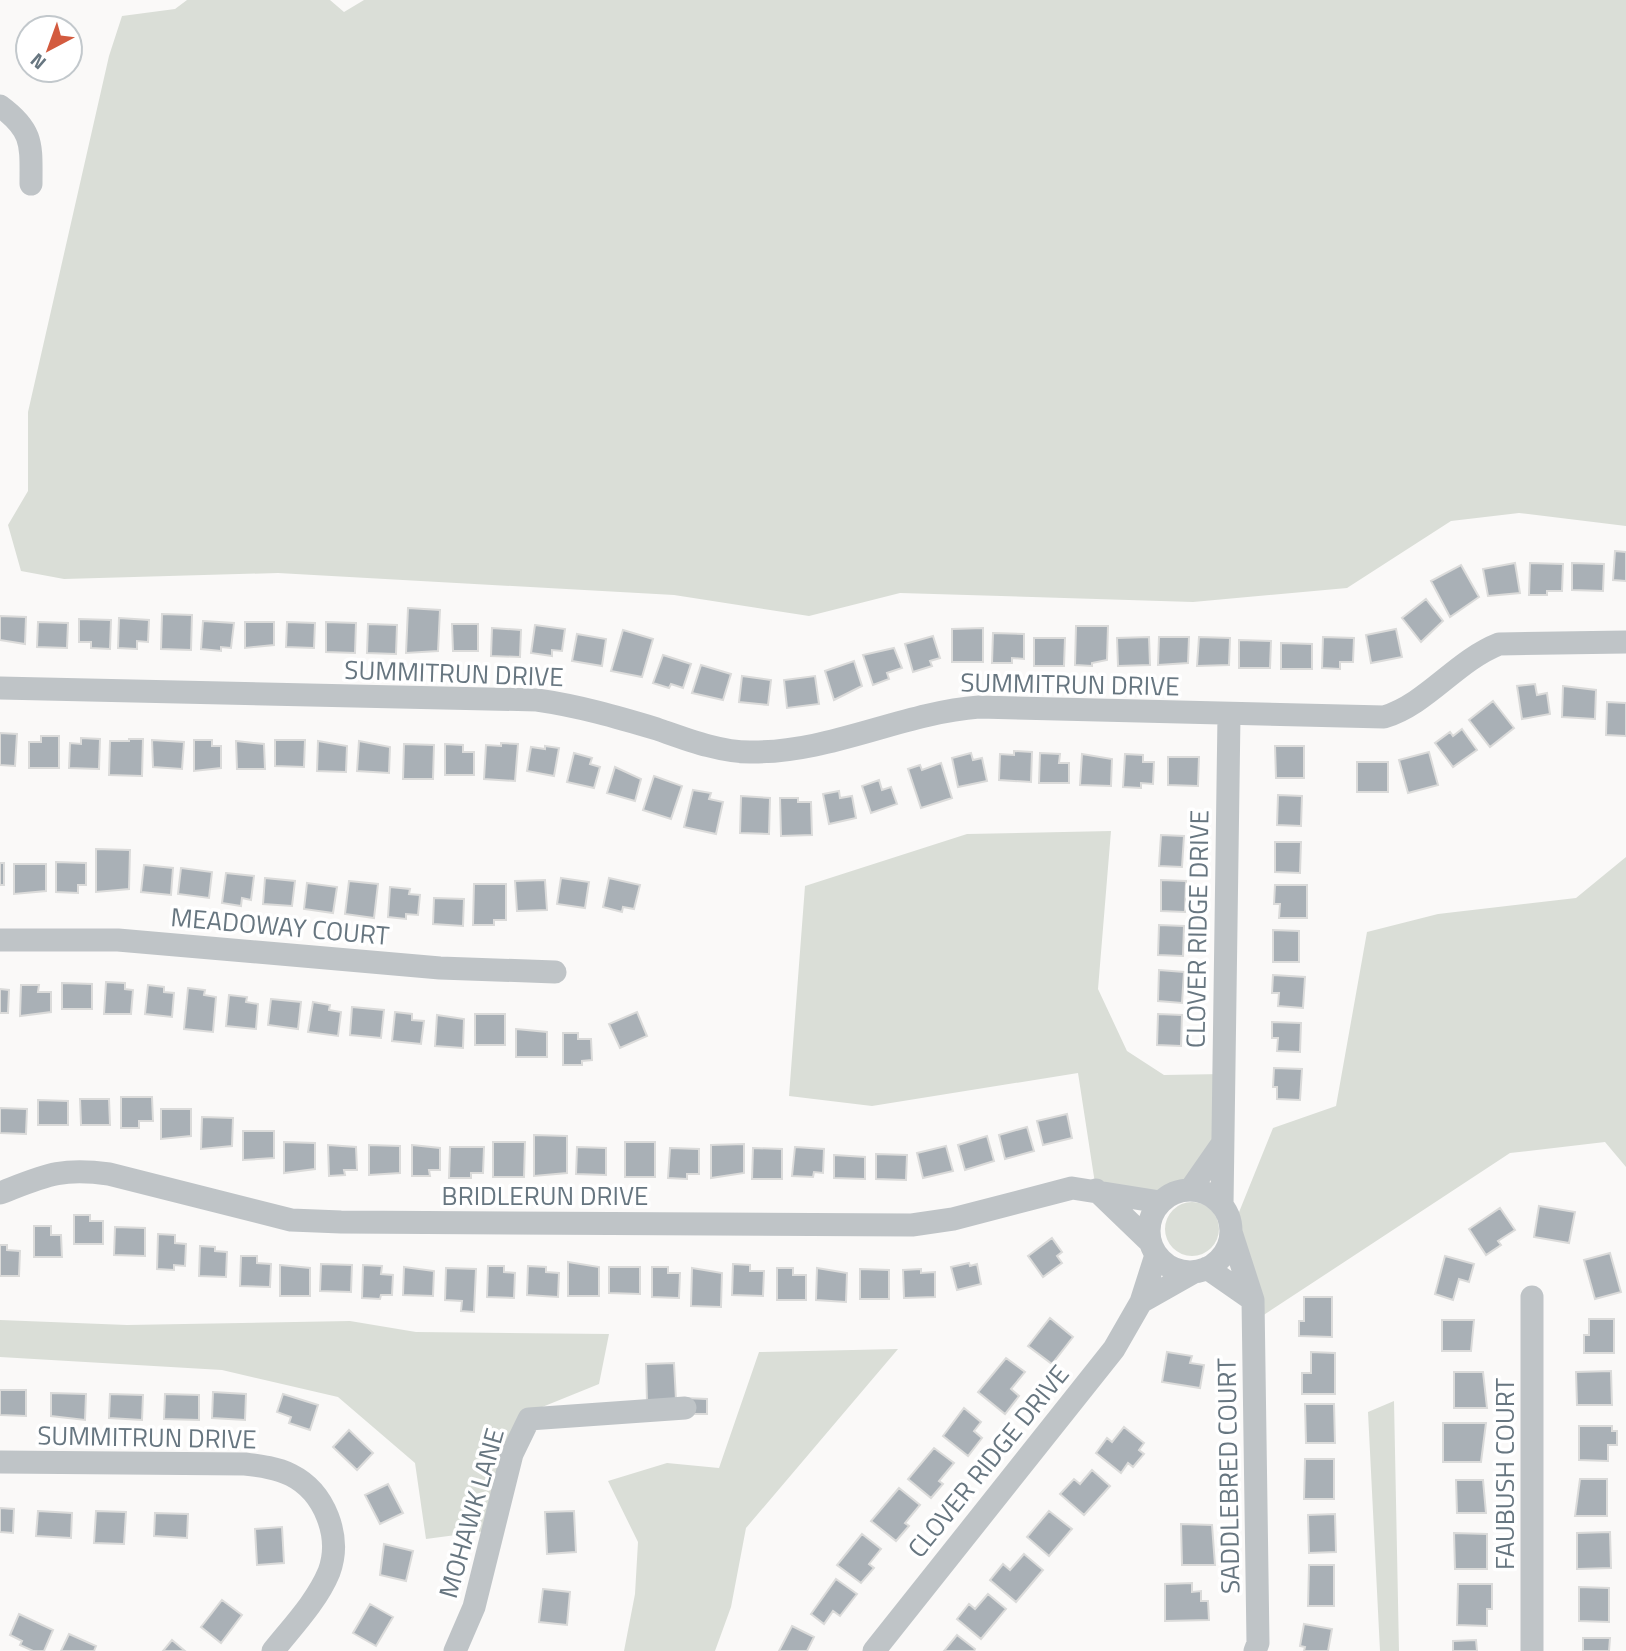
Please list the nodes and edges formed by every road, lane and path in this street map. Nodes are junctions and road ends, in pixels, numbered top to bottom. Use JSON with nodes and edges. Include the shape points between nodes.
{"nodes":[{"id":1,"x":0,"y":106,"type":"edge"},
{"id":2,"x":31,"y":184,"type":"dead end"},
{"id":3,"x":1626,"y":642,"type":"edge"},
{"id":4,"x":0,"y":688,"type":"edge"},
{"id":5,"x":1228,"y":715,"type":"junction"},
{"id":6,"x":0,"y":940,"type":"edge"},
{"id":7,"x":555,"y":972,"type":"dead end"},
{"id":8,"x":1222,"y":1144,"type":"junction"},
{"id":9,"x":1096,"y":1190,"type":"junction"},
{"id":10,"x":1190,"y":1190,"type":"junction"},
{"id":11,"x":0,"y":1194,"type":"edge"},
{"id":12,"x":1160,"y":1202,"type":"junction"},
{"id":13,"x":1222,"y":1205,"type":"junction"},
{"id":14,"x":1231,"y":1232,"type":"junction"},
{"id":15,"x":1153,"y":1249,"type":"junction"},
{"id":16,"x":1201,"y":1270,"type":"junction"},
{"id":17,"x":1532,"y":1297,"type":"dead end"},
{"id":18,"x":1253,"y":1300,"type":"junction"},
{"id":19,"x":1141,"y":1302,"type":"junction"},
{"id":20,"x":685,"y":1408,"type":"dead end"},
{"id":21,"x":0,"y":1462,"type":"edge"},
{"id":22,"x":274,"y":1651,"type":"edge"},
{"id":23,"x":455,"y":1651,"type":"edge"},
{"id":24,"x":874,"y":1651,"type":"edge"},
{"id":25,"x":1255,"y":1651,"type":"edge"},
{"id":26,"x":1532,"y":1651,"type":"edge"}],
"edges":[{"from":1,"to":2,"type":"street","via":[[21,121],[31,141]]},
{"from":3,"to":5,"type":"street","name":"SUMMITRUN DRIVE","via":[[1499,644],[1480,651],[1414,703],[1384,717]]},
{"from":4,"to":5,"type":"street","name":"SUMMITRUN DRIVE","via":[[537,700],[601,712],[746,752],[814,748],[948,709]]},
{"from":5,"to":8,"type":"street","name":"CLOVER RIDGE DRIVE"},
{"from":6,"to":7,"type":"street","name":"MEADOWAY COURT","via":[[118,940],[440,968]]},
{"from":8,"to":10,"type":"street"},
{"from":8,"to":13,"type":"street","name":"CLOVER RIDGE DRIVE"},
{"from":9,"to":11,"type":"street","name":"BRIDLERUN DRIVE","via":[[1072,1188],[912,1225],[290,1220],[80,1170],[56,1171]]},
{"from":9,"to":12,"type":"street","name":"BRIDLERUN DRIVE"},
{"from":9,"to":15,"type":"street"},
{"from":10,"to":12,"type":"street"},
{"from":10,"to":13,"type":"street","via":[[1204,1192]]},
{"from":12,"to":15,"type":"street","name":"CLOVER RIDGE DRIVE","via":[[1148,1228]]},
{"from":13,"to":14,"type":"street","name":"CLOVER RIDGE DRIVE"},
{"from":14,"to":16,"type":"street","via":[[1221,1259]]},
{"from":14,"to":18,"type":"street","name":"SADDLEBRED COURT"},
{"from":15,"to":16,"type":"street","via":[[1166,1265]]},
{"from":15,"to":19,"type":"street","name":"CLOVER RIDGE DRIVE"},
{"from":16,"to":18,"type":"street"},
{"from":16,"to":19,"type":"street"},
{"from":17,"to":26,"type":"street","name":"FAUBUSH COURT"},
{"from":18,"to":25,"type":"street","name":"SADDLEBRED COURT"},
{"from":19,"to":24,"type":"street","name":"CLOVER RIDGE DRIVE","via":[[1114,1349]]},
{"from":20,"to":23,"type":"street","name":"MOHAWK LANE","via":[[529,1419],[512,1454],[474,1607]]},
{"from":21,"to":22,"type":"street","name":"SUMMITRUN DRIVE","via":[[245,1464],[275,1468],[304,1483],[327,1513],[334,1549],[320,1590]]}]}
